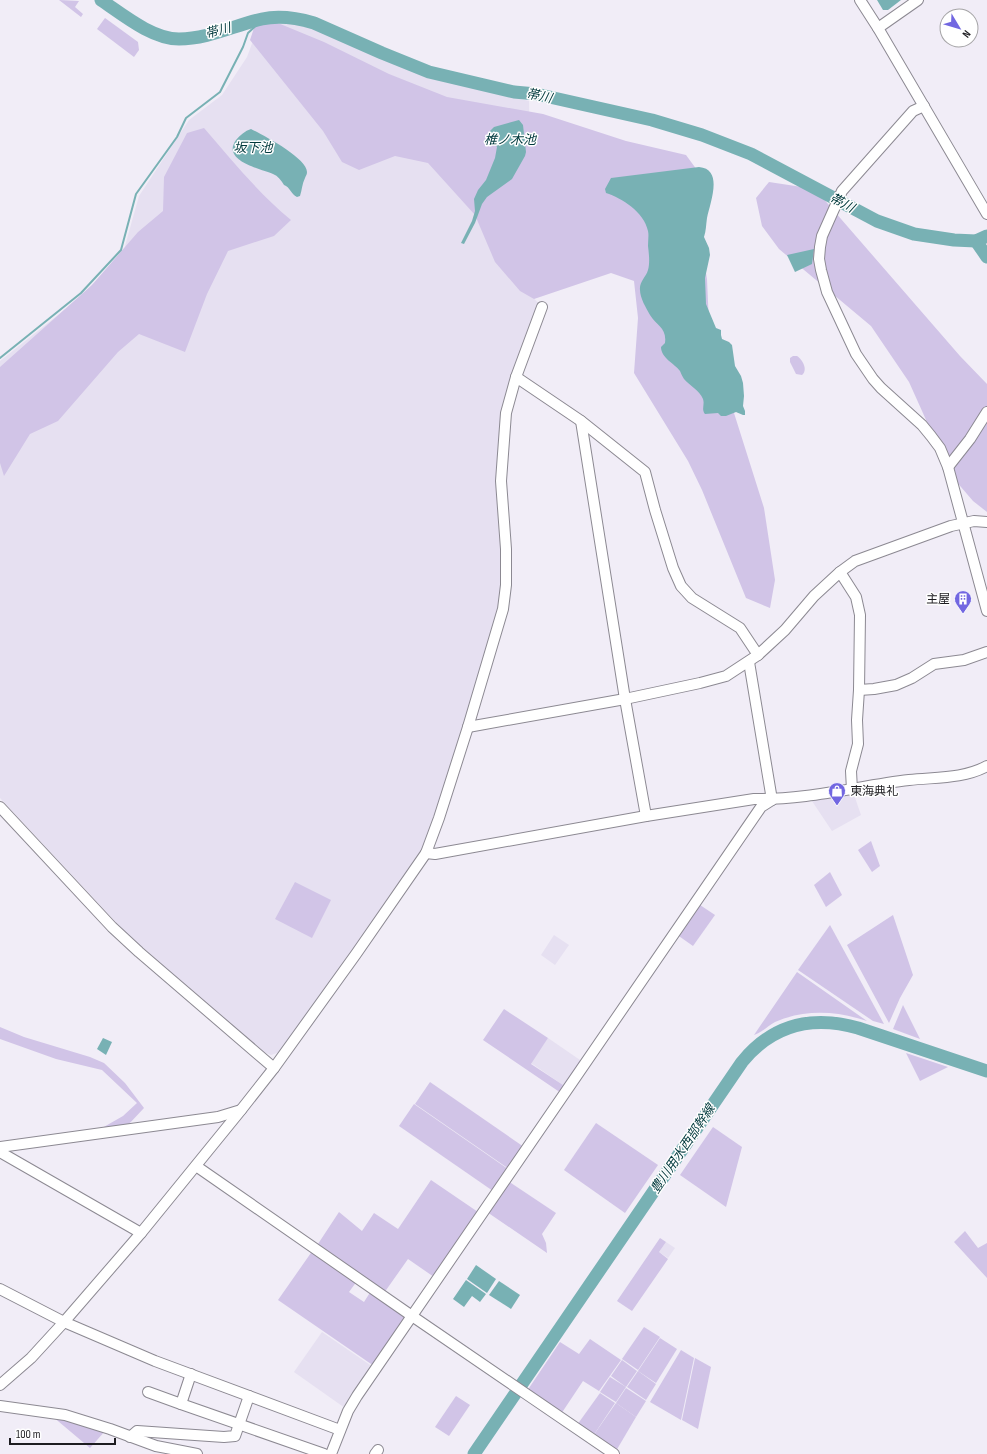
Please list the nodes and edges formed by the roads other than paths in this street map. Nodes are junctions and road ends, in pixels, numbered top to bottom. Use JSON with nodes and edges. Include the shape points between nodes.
{"nodes":[{"id":1,"x":860,"y":0,"type":"edge"},
{"id":2,"x":918,"y":0,"type":"edge"},
{"id":3,"x":878,"y":28,"type":"junction"},
{"id":4,"x":924,"y":106,"type":"junction"},
{"id":5,"x":987,"y":214,"type":"edge"},
{"id":6,"x":542,"y":307,"type":"dead end"},
{"id":7,"x":516,"y":377,"type":"junction"},
{"id":8,"x":987,"y":412,"type":"edge"},
{"id":9,"x":581,"y":421,"type":"junction"},
{"id":10,"x":948,"y":466,"type":"junction"},
{"id":11,"x":987,"y":522,"type":"edge"},
{"id":12,"x":964,"y":523,"type":"junction"},
{"id":13,"x":840,"y":572,"type":"junction"},
{"id":14,"x":987,"y":611,"type":"edge"},
{"id":15,"x":987,"y":652,"type":"edge"},
{"id":16,"x":758,"y":655,"type":"junction"},
{"id":17,"x":749,"y":662,"type":"junction"},
{"id":18,"x":859,"y":690,"type":"junction"},
{"id":19,"x":625,"y":699,"type":"junction"},
{"id":20,"x":468,"y":727,"type":"junction"},
{"id":21,"x":987,"y":766,"type":"edge"},
{"id":22,"x":852,"y":790,"type":"junction"},
{"id":23,"x":772,"y":800,"type":"junction"},
{"id":24,"x":0,"y":807,"type":"edge"},
{"id":25,"x":646,"y":816,"type":"junction"},
{"id":26,"x":426,"y":853,"type":"junction"},
{"id":27,"x":274,"y":1068,"type":"junction"},
{"id":28,"x":241,"y":1110,"type":"junction"},
{"id":29,"x":0,"y":1147,"type":"edge"},
{"id":30,"x":0,"y":1152,"type":"edge"},
{"id":31,"x":196,"y":1166,"type":"junction"},
{"id":32,"x":141,"y":1233,"type":"junction"},
{"id":33,"x":0,"y":1289,"type":"edge"},
{"id":34,"x":412,"y":1316,"type":"junction"},
{"id":35,"x":64,"y":1322,"type":"junction"},
{"id":36,"x":191,"y":1374,"type":"junction"},
{"id":37,"x":0,"y":1385,"type":"edge"},
{"id":38,"x":148,"y":1392,"type":"dead end"},
{"id":39,"x":249,"y":1396,"type":"junction"},
{"id":40,"x":182,"y":1404,"type":"junction"},
{"id":41,"x":0,"y":1406,"type":"edge"},
{"id":42,"x":240,"y":1425,"type":"junction"},
{"id":43,"x":340,"y":1430,"type":"junction"},
{"id":44,"x":130,"y":1437,"type":"junction"},
{"id":45,"x":197,"y":1454,"type":"edge"},
{"id":46,"x":324,"y":1454,"type":"edge"},
{"id":47,"x":331,"y":1454,"type":"edge"},
{"id":48,"x":614,"y":1454,"type":"edge"}],
"edges":[{"from":1,"to":3,"type":"street"},
{"from":2,"to":3,"type":"street"},
{"from":3,"to":4,"type":"street"},
{"from":4,"to":5,"type":"street"},
{"from":4,"to":10,"type":"street","via":[[913,111],[842,191],[826,225],[820,248],[821,270],[827,292],[856,354],[873,378],[931,436]]},
{"from":6,"to":7,"type":"street"},
{"from":7,"to":9,"type":"street"},
{"from":7,"to":20,"type":"street","via":[[506,413],[501,481],[506,549],[503,609]]},
{"from":8,"to":10,"type":"street","via":[[970,439]]},
{"from":9,"to":16,"type":"street","via":[[645,472],[673,568],[681,586],[692,598],[740,628]]},
{"from":9,"to":19,"type":"street"},
{"from":10,"to":12,"type":"street"},
{"from":11,"to":12,"type":"street"},
{"from":12,"to":13,"type":"street","via":[[939,529],[855,561]]},
{"from":12,"to":14,"type":"street"},
{"from":13,"to":16,"type":"street"},
{"from":13,"to":18,"type":"street","via":[[856,597],[860,615]]},
{"from":15,"to":18,"type":"street","via":[[964,660],[934,664],[912,678],[896,684]]},
{"from":16,"to":17,"type":"street"},
{"from":17,"to":19,"type":"street","via":[[726,676]]},
{"from":17,"to":23,"type":"street"},
{"from":18,"to":22,"type":"street","via":[[858,744],[851,771]]},
{"from":19,"to":20,"type":"street"},
{"from":19,"to":25,"type":"street"},
{"from":20,"to":26,"type":"street"},
{"from":21,"to":22,"type":"street","via":[[963,776],[909,780]]},
{"from":22,"to":23,"type":"street"},
{"from":23,"to":25,"type":"street","via":[[754,799]]},
{"from":23,"to":34,"type":"street","via":[[761,807]]},
{"from":24,"to":27,"type":"street","via":[[112,927]]},
{"from":25,"to":26,"type":"street","via":[[436,854]]},
{"from":26,"to":27,"type":"street"},
{"from":27,"to":28,"type":"street"},
{"from":28,"to":29,"type":"street","via":[[218,1117]]},
{"from":28,"to":31,"type":"street"},
{"from":30,"to":32,"type":"street"},
{"from":31,"to":32,"type":"street"},
{"from":31,"to":34,"type":"street"},
{"from":32,"to":35,"type":"street"},
{"from":33,"to":35,"type":"street"},
{"from":34,"to":43,"type":"street","via":[[348,1411]]},
{"from":34,"to":48,"type":"street"},
{"from":35,"to":36,"type":"street"},
{"from":35,"to":37,"type":"street","via":[[31,1358]]},
{"from":36,"to":39,"type":"street"},
{"from":36,"to":40,"type":"street"},
{"from":38,"to":40,"type":"street"},
{"from":39,"to":42,"type":"street"},
{"from":39,"to":43,"type":"street"},
{"from":40,"to":42,"type":"street"},
{"from":41,"to":44,"type":"street","via":[[65,1415],[110,1428]]},
{"from":42,"to":44,"type":"street","via":[[235,1436],[137,1431]]},
{"from":42,"to":46,"type":"street"},
{"from":43,"to":47,"type":"street"},
{"from":44,"to":45,"type":"street","via":[[156,1446]]}]}
